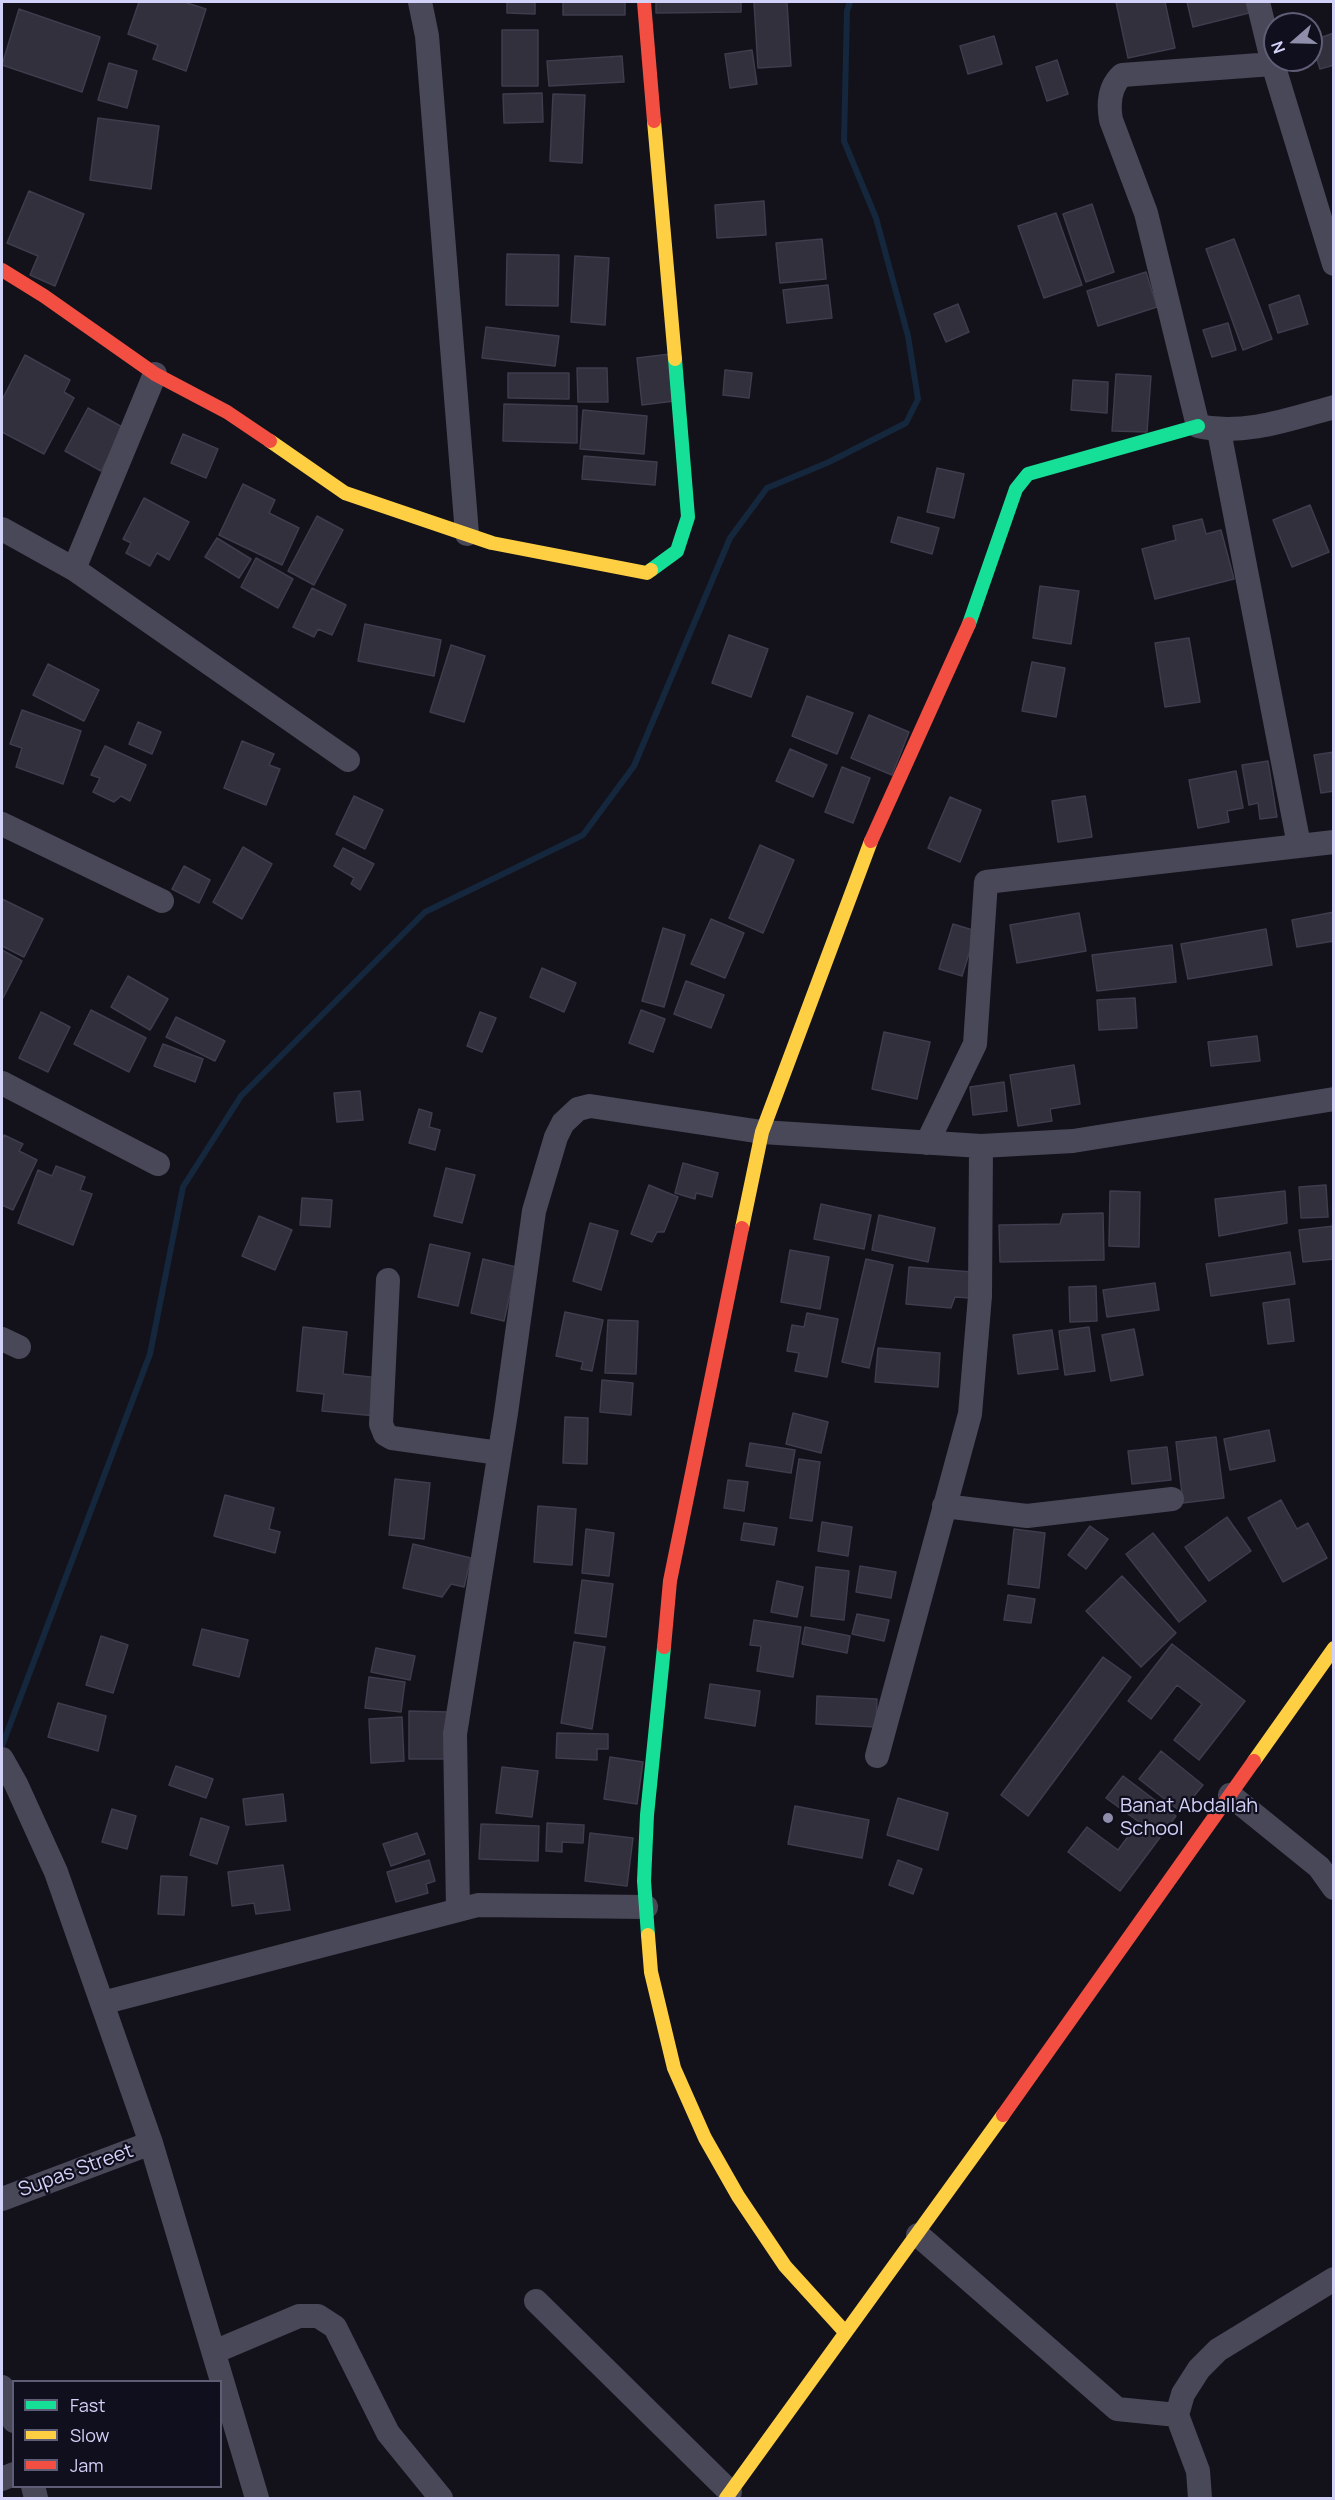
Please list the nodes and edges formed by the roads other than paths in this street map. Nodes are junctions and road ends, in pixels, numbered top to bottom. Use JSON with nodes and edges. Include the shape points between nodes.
{"nodes":[{"id":1,"x":420,"y":2,"type":"edge"},
{"id":2,"x":644,"y":2,"type":"edge"},
{"id":3,"x":1258,"y":2,"type":"edge"},
{"id":4,"x":1263,"y":23,"type":"edge"},
{"id":5,"x":1263,"y":65,"type":"edge"},
{"id":6,"x":1275,"y":72,"type":"edge"},
{"id":7,"x":1334,"y":264,"type":"edge"},
{"id":8,"x":2,"y":270,"type":"edge"},
{"id":9,"x":155,"y":375,"type":"junction"},
{"id":10,"x":1334,"y":407,"type":"edge"},
{"id":11,"x":1208,"y":428,"type":"junction"},
{"id":12,"x":2,"y":529,"type":"edge"},
{"id":13,"x":467,"y":534,"type":"junction"},
{"id":14,"x":74,"y":569,"type":"junction"},
{"id":15,"x":348,"y":760,"type":"dead end"},
{"id":16,"x":2,"y":824,"type":"edge"},
{"id":17,"x":1334,"y":842,"type":"edge"},
{"id":18,"x":1299,"y":846,"type":"junction"},
{"id":19,"x":162,"y":901,"type":"dead end"},
{"id":20,"x":2,"y":1083,"type":"edge"},
{"id":21,"x":1334,"y":1099,"type":"edge"},
{"id":22,"x":762,"y":1132,"type":"junction"},
{"id":23,"x":927,"y":1143,"type":"junction"},
{"id":24,"x":981,"y":1146,"type":"junction"},
{"id":25,"x":158,"y":1164,"type":"dead end"},
{"id":26,"x":388,"y":1280,"type":"dead end"},
{"id":27,"x":499,"y":1453,"type":"junction"},
{"id":28,"x":1172,"y":1499,"type":"dead end"},
{"id":29,"x":944,"y":1506,"type":"junction"},
{"id":30,"x":1334,"y":1648,"type":"edge"},
{"id":31,"x":877,"y":1756,"type":"dead end"},
{"id":32,"x":2,"y":1759,"type":"edge"},
{"id":33,"x":1230,"y":1795,"type":"junction"},
{"id":34,"x":1334,"y":1888,"type":"edge"},
{"id":35,"x":646,"y":1907,"type":"junction"},
{"id":36,"x":458,"y":1910,"type":"junction"},
{"id":37,"x":102,"y":2003,"type":"junction"},
{"id":38,"x":151,"y":2143,"type":"junction"},
{"id":39,"x":2,"y":2199,"type":"edge"},
{"id":40,"x":918,"y":2235,"type":"junction"},
{"id":41,"x":1334,"y":2279,"type":"edge"},
{"id":42,"x":536,"y":2301,"type":"dead end"},
{"id":43,"x":844,"y":2332,"type":"junction"},
{"id":44,"x":214,"y":2352,"type":"junction"},
{"id":45,"x":2,"y":2387,"type":"edge"},
{"id":46,"x":12,"y":2415,"type":"edge"},
{"id":47,"x":1177,"y":2415,"type":"junction"},
{"id":48,"x":728,"y":2495,"type":"edge"},
{"id":49,"x":257,"y":2499,"type":"edge"},
{"id":50,"x":441,"y":2499,"type":"edge"},
{"id":51,"x":1200,"y":2499,"type":"edge"}],
"edges":[{"from":1,"to":13,"type":"street","via":[[427,36]]},
{"from":2,"to":13,"type":"street","via":[[688,517],[677,551],[646,573],[492,543]]},
{"from":3,"to":4,"type":"street"},
{"from":5,"to":11,"type":"street","via":[[1122,75],[1115,82],[1108,105],[1110,120],[1146,213]]},
{"from":6,"to":7,"type":"street"},
{"from":8,"to":9,"type":"street"},
{"from":9,"to":13,"type":"street","via":[[227,412],[345,493]]},
{"from":9,"to":14,"type":"street"},
{"from":10,"to":11,"type":"street","via":[[1243,429]]},
{"from":11,"to":18,"type":"street"},
{"from":11,"to":22,"type":"street","via":[[1051,466],[1028,474],[1016,489],[965,634],[866,853]]},
{"from":12,"to":14,"type":"street"},
{"from":14,"to":15,"type":"street"},
{"from":16,"to":19,"type":"street"},
{"from":17,"to":18,"type":"street"},
{"from":18,"to":23,"type":"street","via":[[986,882],[975,1044]]},
{"from":20,"to":25,"type":"street"},
{"from":21,"to":24,"type":"street","via":[[1073,1141]]},
{"from":22,"to":23,"type":"street"},
{"from":22,"to":27,"type":"street","via":[[590,1106],[578,1109],[563,1123],[534,1211]]},
{"from":22,"to":35,"type":"street","via":[[670,1581],[647,1815]]},
{"from":23,"to":24,"type":"street"},
{"from":24,"to":29,"type":"street","via":[[980,1296],[970,1414]]},
{"from":26,"to":27,"type":"street","via":[[381,1424],[385,1434]]},
{"from":27,"to":36,"type":"street","via":[[455,1734]]},
{"from":28,"to":29,"type":"street","via":[[1027,1516]]},
{"from":29,"to":31,"type":"street"},
{"from":30,"to":33,"type":"street"},
{"from":32,"to":37,"type":"street","via":[[56,1872]]},
{"from":33,"to":34,"type":"street","via":[[1319,1867]]},
{"from":33,"to":40,"type":"street"},
{"from":35,"to":36,"type":"street","via":[[478,1905]]},
{"from":35,"to":43,"type":"street","via":[[651,1972],[674,2068],[705,2138],[785,2266]]},
{"from":36,"to":37,"type":"street"},
{"from":37,"to":38,"type":"street"},
{"from":38,"to":39,"type":"street","name":"Supas Street"},
{"from":38,"to":44,"type":"street"},
{"from":40,"to":43,"type":"street"},
{"from":40,"to":47,"type":"street","via":[[1108,2403],[1117,2409]]},
{"from":41,"to":47,"type":"street","via":[[1218,2350],[1199,2369]]},
{"from":42,"to":48,"type":"street"},
{"from":43,"to":48,"type":"street"},
{"from":44,"to":49,"type":"street"},
{"from":44,"to":50,"type":"street","via":[[299,2316],[318,2316],[335,2327],[388,2433]]},
{"from":45,"to":46,"type":"street"},
{"from":47,"to":51,"type":"street","via":[[1198,2471]]}]}
